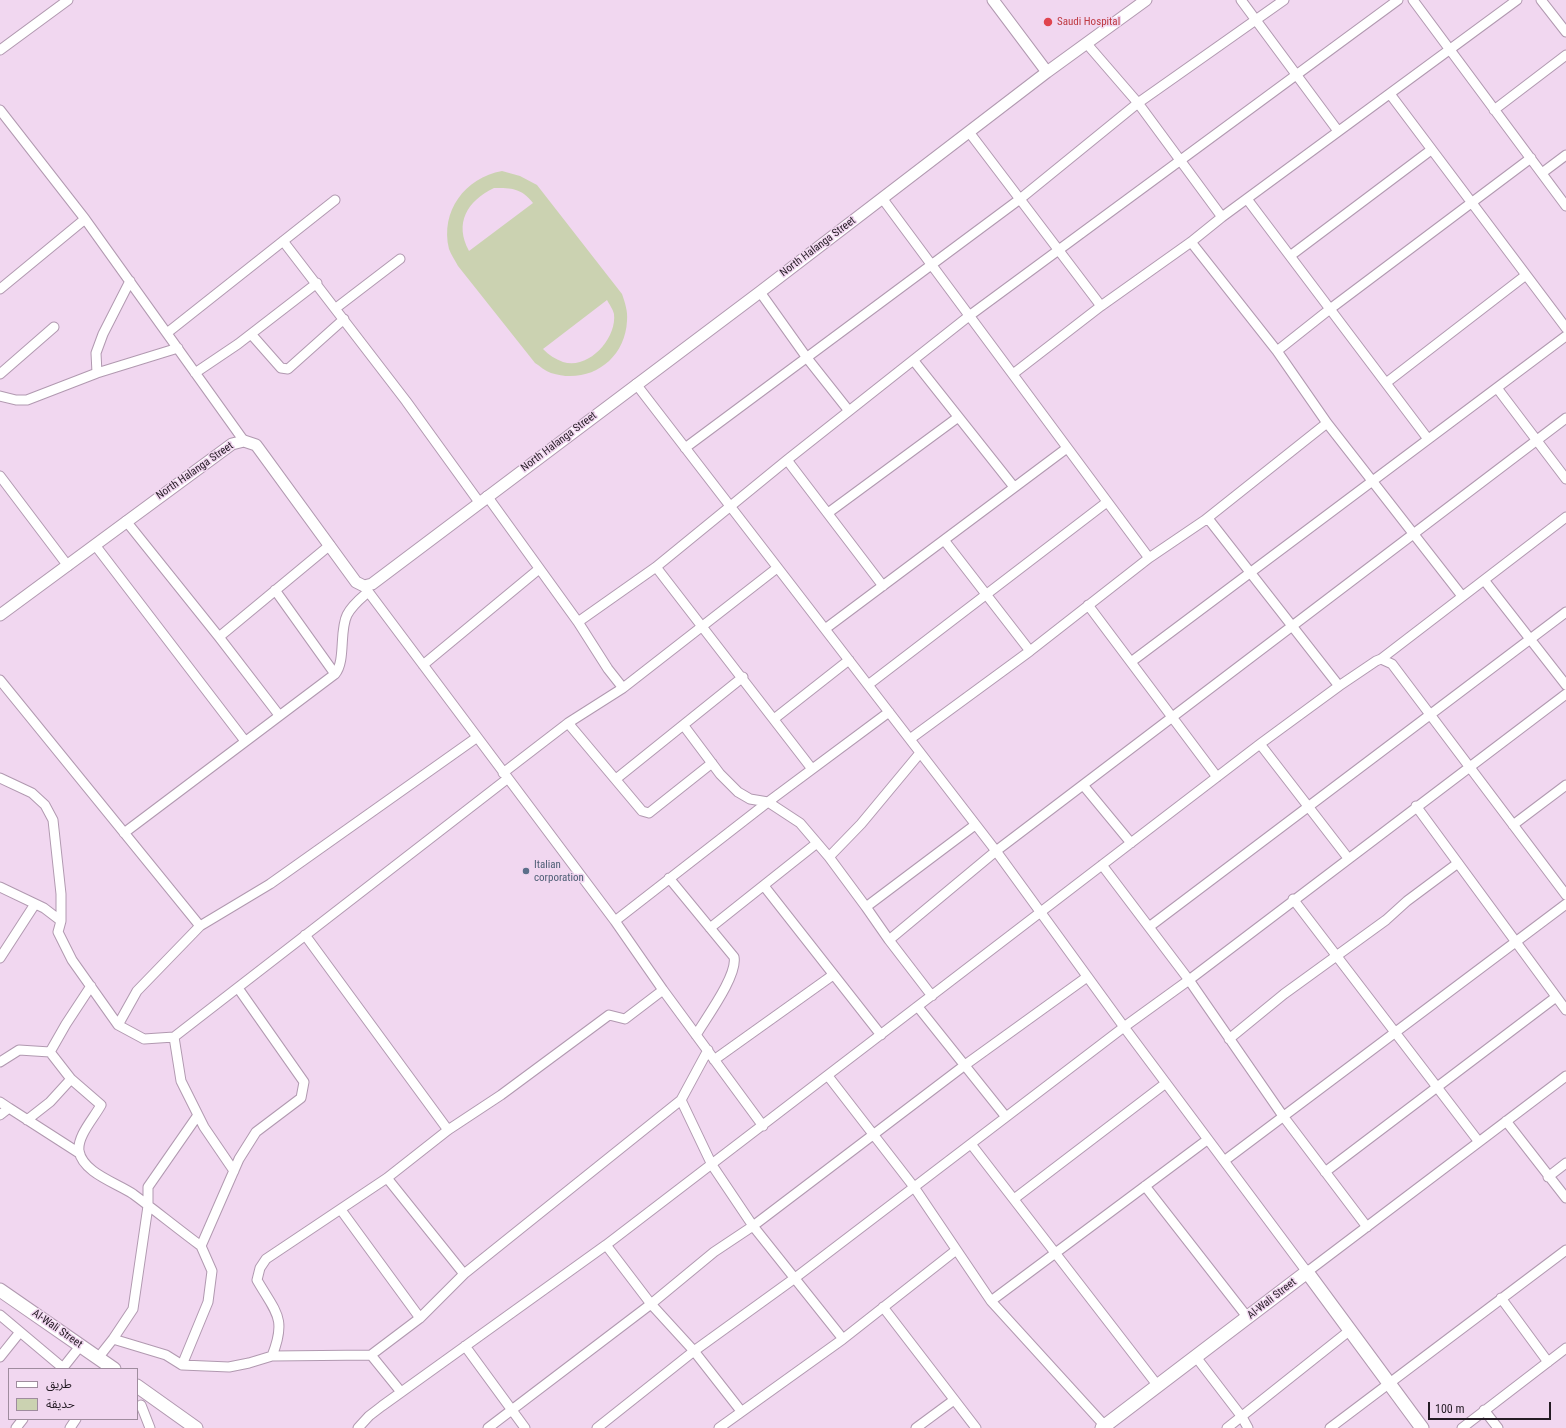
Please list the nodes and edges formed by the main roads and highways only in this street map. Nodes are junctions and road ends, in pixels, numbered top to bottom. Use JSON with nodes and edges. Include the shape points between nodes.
{"nodes":[{"id":1,"x":0,"y":1290,"type":"edge"},
{"id":2,"x":113,"y":1368,"type":"edge"},
{"id":3,"x":138,"y":1387,"type":"edge"},
{"id":4,"x":1103,"y":1427,"type":"edge"},
{"id":5,"x":196,"y":1428,"type":"edge"},
{"id":6,"x":1422,"y":1428,"type":"edge"}],
"edges":[{"from":1,"to":2,"type":"main road","name":"Al-Wali Street"},
{"from":3,"to":5,"type":"main road"},
{"from":4,"to":6,"type":"main road","name":"Al-Wali Street","via":[[1307,1272]]}]}
